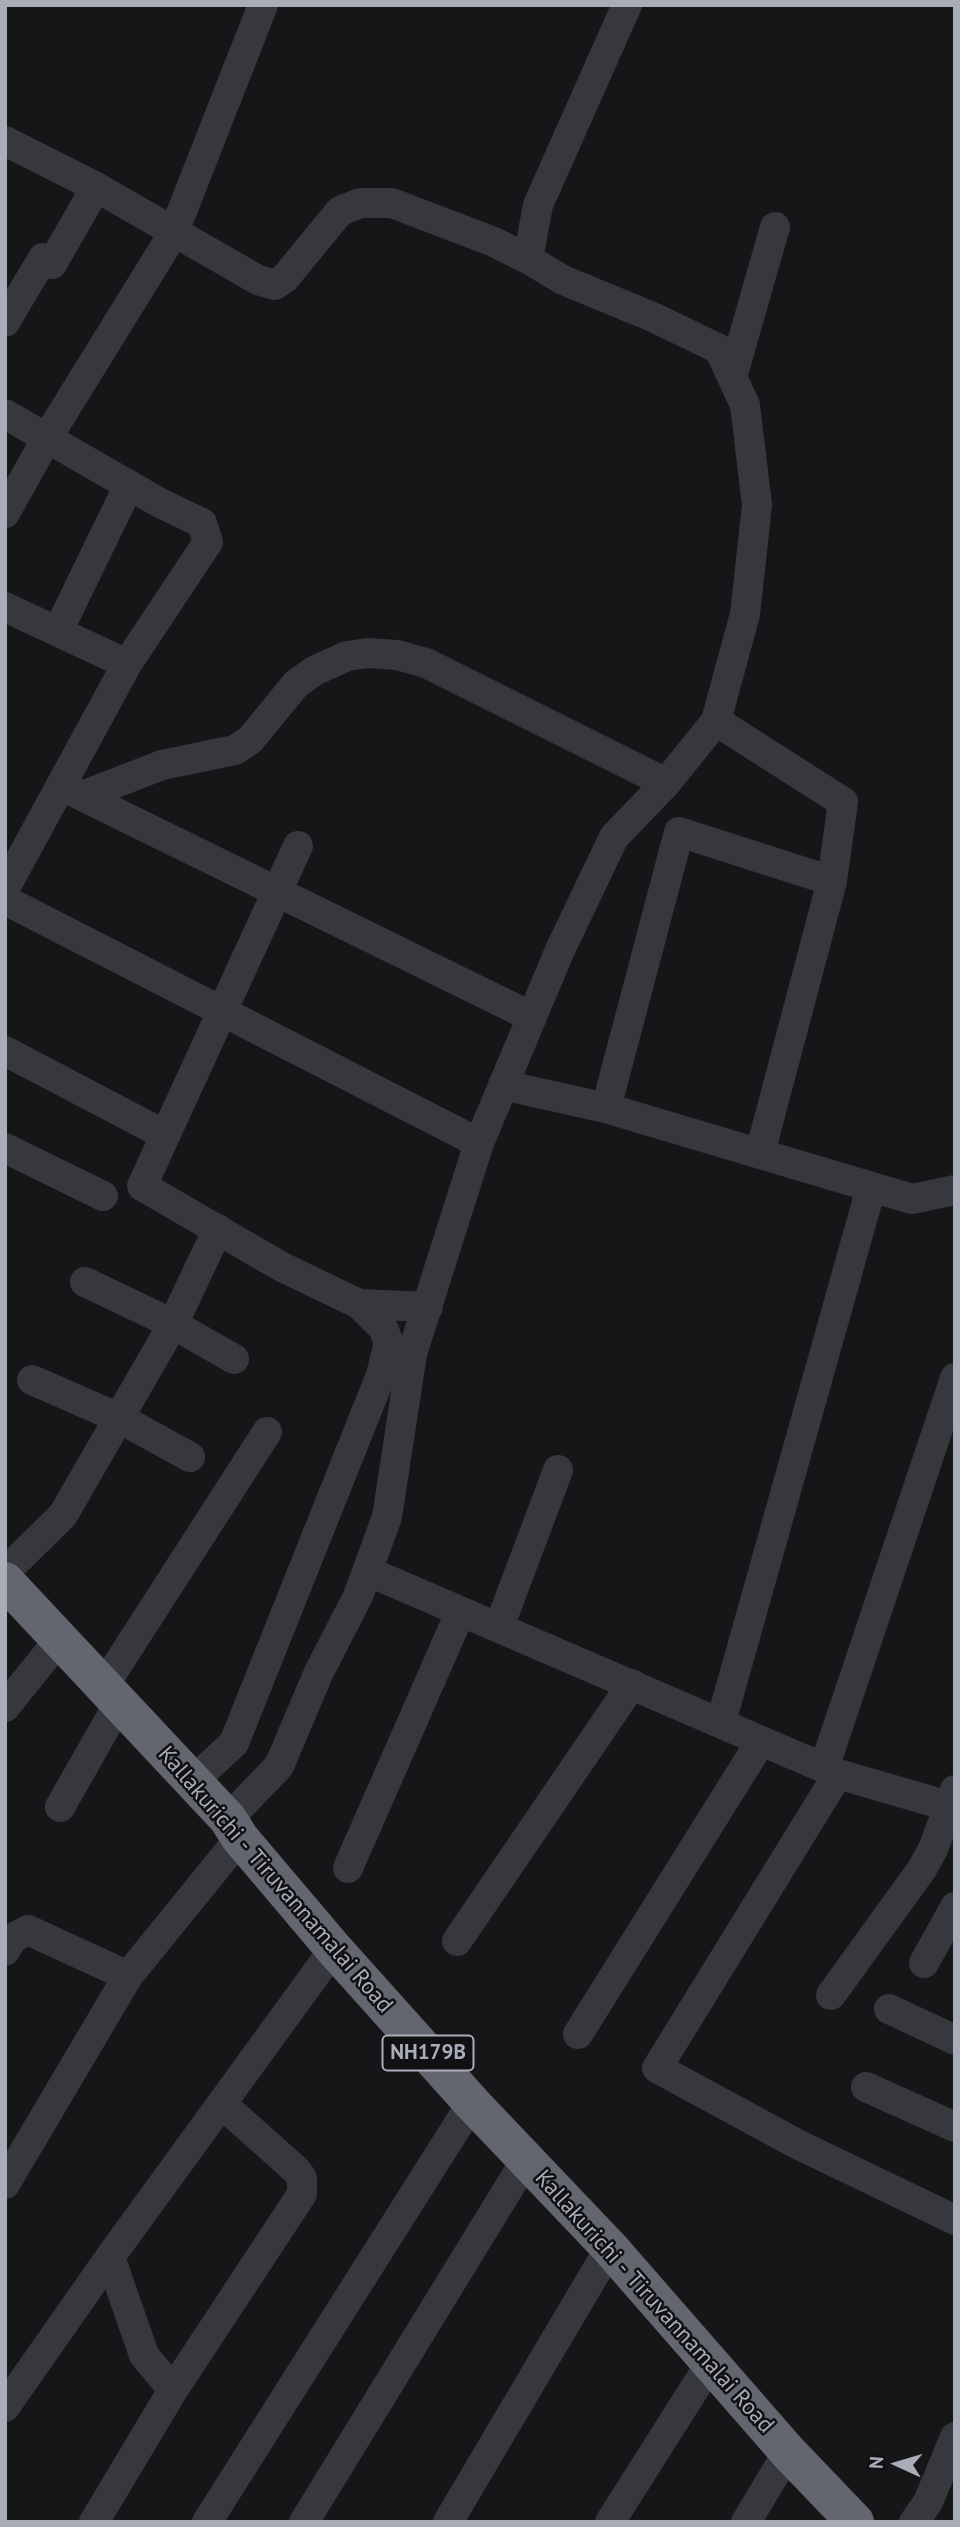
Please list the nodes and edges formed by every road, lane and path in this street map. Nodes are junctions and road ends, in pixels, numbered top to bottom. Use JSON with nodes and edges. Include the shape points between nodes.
{"nodes":[{"id":1,"x":263,"y":5,"type":"edge"},
{"id":2,"x":627,"y":5,"type":"edge"},
{"id":3,"x":5,"y":141,"type":"edge"},
{"id":4,"x":96,"y":187,"type":"junction"},
{"id":5,"x":775,"y":227,"type":"dead end"},
{"id":6,"x":173,"y":234,"type":"junction"},
{"id":7,"x":528,"y":259,"type":"junction"},
{"id":8,"x":5,"y":322,"type":"edge"},
{"id":9,"x":733,"y":374,"type":"junction"},
{"id":10,"x":5,"y":414,"type":"edge"},
{"id":11,"x":47,"y":438,"type":"junction"},
{"id":12,"x":129,"y":485,"type":"junction"},
{"id":13,"x":5,"y":513,"type":"edge"},
{"id":14,"x":5,"y":607,"type":"edge"},
{"id":15,"x":58,"y":631,"type":"junction"},
{"id":16,"x":127,"y":664,"type":"junction"},
{"id":17,"x":716,"y":721,"type":"junction"},
{"id":18,"x":666,"y":783,"type":"junction"},
{"id":19,"x":71,"y":790,"type":"junction"},
{"id":20,"x":298,"y":846,"type":"dead end"},
{"id":21,"x":832,"y":881,"type":"junction"},
{"id":22,"x":5,"y":888,"type":"edge"},
{"id":23,"x":277,"y":891,"type":"junction"},
{"id":24,"x":5,"y":900,"type":"edge"},
{"id":25,"x":221,"y":1013,"type":"junction"},
{"id":26,"x":532,"y":1017,"type":"junction"},
{"id":27,"x":5,"y":1051,"type":"edge"},
{"id":28,"x":503,"y":1085,"type":"junction"},
{"id":29,"x":606,"y":1108,"type":"junction"},
{"id":30,"x":165,"y":1135,"type":"junction"},
{"id":31,"x":479,"y":1143,"type":"junction"},
{"id":32,"x":5,"y":1148,"type":"edge"},
{"id":33,"x":760,"y":1153,"type":"junction"},
{"id":34,"x":871,"y":1188,"type":"junction"},
{"id":35,"x":955,"y":1191,"type":"edge"},
{"id":36,"x":103,"y":1196,"type":"dead end"},
{"id":37,"x":218,"y":1229,"type":"junction"},
{"id":38,"x":85,"y":1282,"type":"dead end"},
{"id":39,"x":359,"y":1304,"type":"junction"},
{"id":40,"x":428,"y":1307,"type":"junction"},
{"id":41,"x":173,"y":1324,"type":"junction"},
{"id":42,"x":234,"y":1359,"type":"dead end"},
{"id":43,"x":955,"y":1378,"type":"edge"},
{"id":44,"x":32,"y":1380,"type":"dead end"},
{"id":45,"x":119,"y":1418,"type":"junction"},
{"id":46,"x":267,"y":1432,"type":"dead end"},
{"id":47,"x":190,"y":1457,"type":"dead end"},
{"id":48,"x":558,"y":1470,"type":"dead end"},
{"id":49,"x":367,"y":1571,"type":"junction"},
{"id":50,"x":5,"y":1572,"type":"edge"},
{"id":51,"x":5,"y":1581,"type":"edge"},
{"id":52,"x":460,"y":1613,"type":"junction"},
{"id":53,"x":499,"y":1627,"type":"junction"},
{"id":54,"x":59,"y":1640,"type":"junction"},
{"id":55,"x":632,"y":1684,"type":"junction"},
{"id":56,"x":111,"y":1696,"type":"junction"},
{"id":57,"x":5,"y":1707,"type":"edge"},
{"id":58,"x":721,"y":1722,"type":"junction"},
{"id":59,"x":761,"y":1741,"type":"junction"},
{"id":60,"x":831,"y":1771,"type":"junction"},
{"id":61,"x":192,"y":1782,"type":"junction"},
{"id":62,"x":953,"y":1801,"type":"edge"},
{"id":63,"x":60,"y":1807,"type":"dead end"},
{"id":64,"x":234,"y":1829,"type":"junction"},
{"id":65,"x":348,"y":1868,"type":"dead end"},
{"id":66,"x":955,"y":1907,"type":"edge"},
{"id":67,"x":457,"y":1941,"type":"dead end"},
{"id":68,"x":334,"y":1949,"type":"junction"},
{"id":69,"x":5,"y":1951,"type":"edge"},
{"id":70,"x":924,"y":1963,"type":"dead end"},
{"id":71,"x":128,"y":1976,"type":"junction"},
{"id":72,"x":831,"y":1995,"type":"dead end"},
{"id":73,"x":889,"y":2009,"type":"dead end"},
{"id":74,"x":578,"y":2034,"type":"dead end"},
{"id":75,"x":955,"y":2040,"type":"edge"},
{"id":76,"x":866,"y":2087,"type":"dead end"},
{"id":77,"x":472,"y":2103,"type":"junction"},
{"id":78,"x":223,"y":2105,"type":"junction"},
{"id":79,"x":955,"y":2127,"type":"edge"},
{"id":80,"x":526,"y":2160,"type":"junction"},
{"id":81,"x":5,"y":2185,"type":"edge"},
{"id":82,"x":955,"y":2220,"type":"edge"},
{"id":83,"x":610,"y":2248,"type":"junction"},
{"id":84,"x":110,"y":2257,"type":"junction"},
{"id":85,"x":712,"y":2361,"type":"junction"},
{"id":86,"x":173,"y":2390,"type":"junction"},
{"id":87,"x":5,"y":2407,"type":"edge"},
{"id":88,"x":955,"y":2437,"type":"edge"},
{"id":89,"x":788,"y":2452,"type":"junction"},
{"id":90,"x":94,"y":2522,"type":"edge"},
{"id":91,"x":207,"y":2522,"type":"edge"},
{"id":92,"x":304,"y":2522,"type":"edge"},
{"id":93,"x":448,"y":2522,"type":"edge"},
{"id":94,"x":610,"y":2522,"type":"edge"},
{"id":95,"x":746,"y":2522,"type":"edge"},
{"id":96,"x":855,"y":2522,"type":"edge"},
{"id":97,"x":914,"y":2522,"type":"edge"}],
"edges":[{"from":1,"to":6,"type":"street"},
{"from":2,"to":7,"type":"street","via":[[538,205]]},
{"from":3,"to":4,"type":"street"},
{"from":4,"to":6,"type":"street"},
{"from":4,"to":8,"type":"street"},
{"from":5,"to":9,"type":"street"},
{"from":6,"to":7,"type":"street","via":[[275,285],[340,211],[360,203],[392,203]]},
{"from":6,"to":11,"type":"street"},
{"from":7,"to":9,"type":"street","via":[[564,280],[719,349]]},
{"from":9,"to":17,"type":"street","via":[[745,405],[757,505],[745,614]]},
{"from":10,"to":11,"type":"street"},
{"from":11,"to":12,"type":"street"},
{"from":11,"to":13,"type":"street"},
{"from":12,"to":15,"type":"street"},
{"from":12,"to":16,"type":"street","via":[[202,523],[208,542]]},
{"from":14,"to":15,"type":"street"},
{"from":15,"to":16,"type":"street"},
{"from":16,"to":19,"type":"street"},
{"from":17,"to":18,"type":"street"},
{"from":17,"to":21,"type":"street","via":[[843,803]]},
{"from":18,"to":19,"type":"street","via":[[426,663],[368,653],[347,656],[296,684],[250,740],[234,750]]},
{"from":18,"to":26,"type":"street","via":[[614,837]]},
{"from":19,"to":22,"type":"street"},
{"from":19,"to":23,"type":"street"},
{"from":20,"to":23,"type":"street"},
{"from":21,"to":29,"type":"street","via":[[679,832]]},
{"from":21,"to":33,"type":"street"},
{"from":23,"to":25,"type":"street"},
{"from":23,"to":26,"type":"street"},
{"from":24,"to":25,"type":"street"},
{"from":25,"to":30,"type":"street"},
{"from":25,"to":31,"type":"street"},
{"from":26,"to":28,"type":"street"},
{"from":27,"to":30,"type":"street"},
{"from":28,"to":29,"type":"street"},
{"from":28,"to":31,"type":"street"},
{"from":29,"to":33,"type":"street"},
{"from":30,"to":37,"type":"street","via":[[142,1186]]},
{"from":31,"to":40,"type":"street"},
{"from":32,"to":36,"type":"street"},
{"from":33,"to":34,"type":"street"},
{"from":34,"to":35,"type":"street","via":[[912,1199]]},
{"from":34,"to":58,"type":"street"},
{"from":37,"to":39,"type":"street"},
{"from":37,"to":41,"type":"street"},
{"from":38,"to":41,"type":"street"},
{"from":39,"to":40,"type":"street"},
{"from":39,"to":61,"type":"street","via":[[383,1328],[389,1343],[381,1375],[234,1743]]},
{"from":40,"to":49,"type":"street","via":[[412,1354],[387,1517]]},
{"from":41,"to":42,"type":"street"},
{"from":41,"to":45,"type":"street"},
{"from":43,"to":60,"type":"street"},
{"from":44,"to":45,"type":"street"},
{"from":45,"to":47,"type":"street"},
{"from":45,"to":50,"type":"street","via":[[63,1515]]},
{"from":46,"to":56,"type":"street"},
{"from":48,"to":53,"type":"street"},
{"from":49,"to":52,"type":"street"},
{"from":49,"to":64,"type":"street","via":[[279,1766]]},
{"from":51,"to":54,"type":"highway","name":"Kallakurichi - Tiruvannamalai Road","number":"NH179B"},
{"from":52,"to":53,"type":"street"},
{"from":52,"to":65,"type":"street"},
{"from":53,"to":55,"type":"street"},
{"from":54,"to":56,"type":"highway","name":"Kallakurichi - Tiruvannamalai Road","number":"NH179B"},
{"from":54,"to":57,"type":"street"},
{"from":55,"to":58,"type":"street"},
{"from":55,"to":67,"type":"street"},
{"from":56,"to":61,"type":"highway","name":"Kallakurichi - Tiruvannamalai Road","number":"NH179B"},
{"from":56,"to":63,"type":"street"},
{"from":58,"to":59,"type":"street"},
{"from":59,"to":60,"type":"street"},
{"from":59,"to":74,"type":"street"},
{"from":60,"to":62,"type":"street"},
{"from":60,"to":82,"type":"street","via":[[657,2068],[797,2144]]},
{"from":61,"to":64,"type":"highway","name":"Kallakurichi - Tiruvannamalai Road","number":"NH179B"},
{"from":62,"to":72,"type":"street","via":[[922,1869]]},
{"from":64,"to":68,"type":"highway","name":"Kallakurichi - Tiruvannamalai Road","number":"NH179B"},
{"from":64,"to":71,"type":"street"},
{"from":66,"to":70,"type":"street"},
{"from":68,"to":77,"type":"highway","name":"Kallakurichi - Tiruvannamalai Road","number":"NH179B"},
{"from":68,"to":78,"type":"street"},
{"from":69,"to":71,"type":"street","via":[[13,1938],[28,1930]]},
{"from":71,"to":81,"type":"street"},
{"from":73,"to":75,"type":"street"},
{"from":76,"to":79,"type":"street"},
{"from":77,"to":80,"type":"highway","name":"Kallakurichi - Tiruvannamalai Road","number":"NH179B"},
{"from":77,"to":91,"type":"street"},
{"from":78,"to":84,"type":"street"},
{"from":78,"to":86,"type":"street","via":[[296,2170],[304,2184],[298,2202]]},
{"from":80,"to":83,"type":"highway","name":"Kallakurichi - Tiruvannamalai Road","number":"NH179B"},
{"from":80,"to":92,"type":"street"},
{"from":83,"to":85,"type":"highway","name":"Kallakurichi - Tiruvannamalai Road","number":"NH179B"},
{"from":83,"to":93,"type":"street"},
{"from":84,"to":86,"type":"street","via":[[144,2355]]},
{"from":84,"to":87,"type":"street"},
{"from":85,"to":89,"type":"highway","name":"Kallakurichi - Tiruvannamalai Road","number":"NH179B"},
{"from":85,"to":94,"type":"street"},
{"from":86,"to":90,"type":"street"},
{"from":88,"to":97,"type":"street","via":[[928,2502]]},
{"from":89,"to":95,"type":"street"},
{"from":89,"to":96,"type":"highway","name":"Kallakurichi - Tiruvannamalai Road","number":"NH179B"}]}
